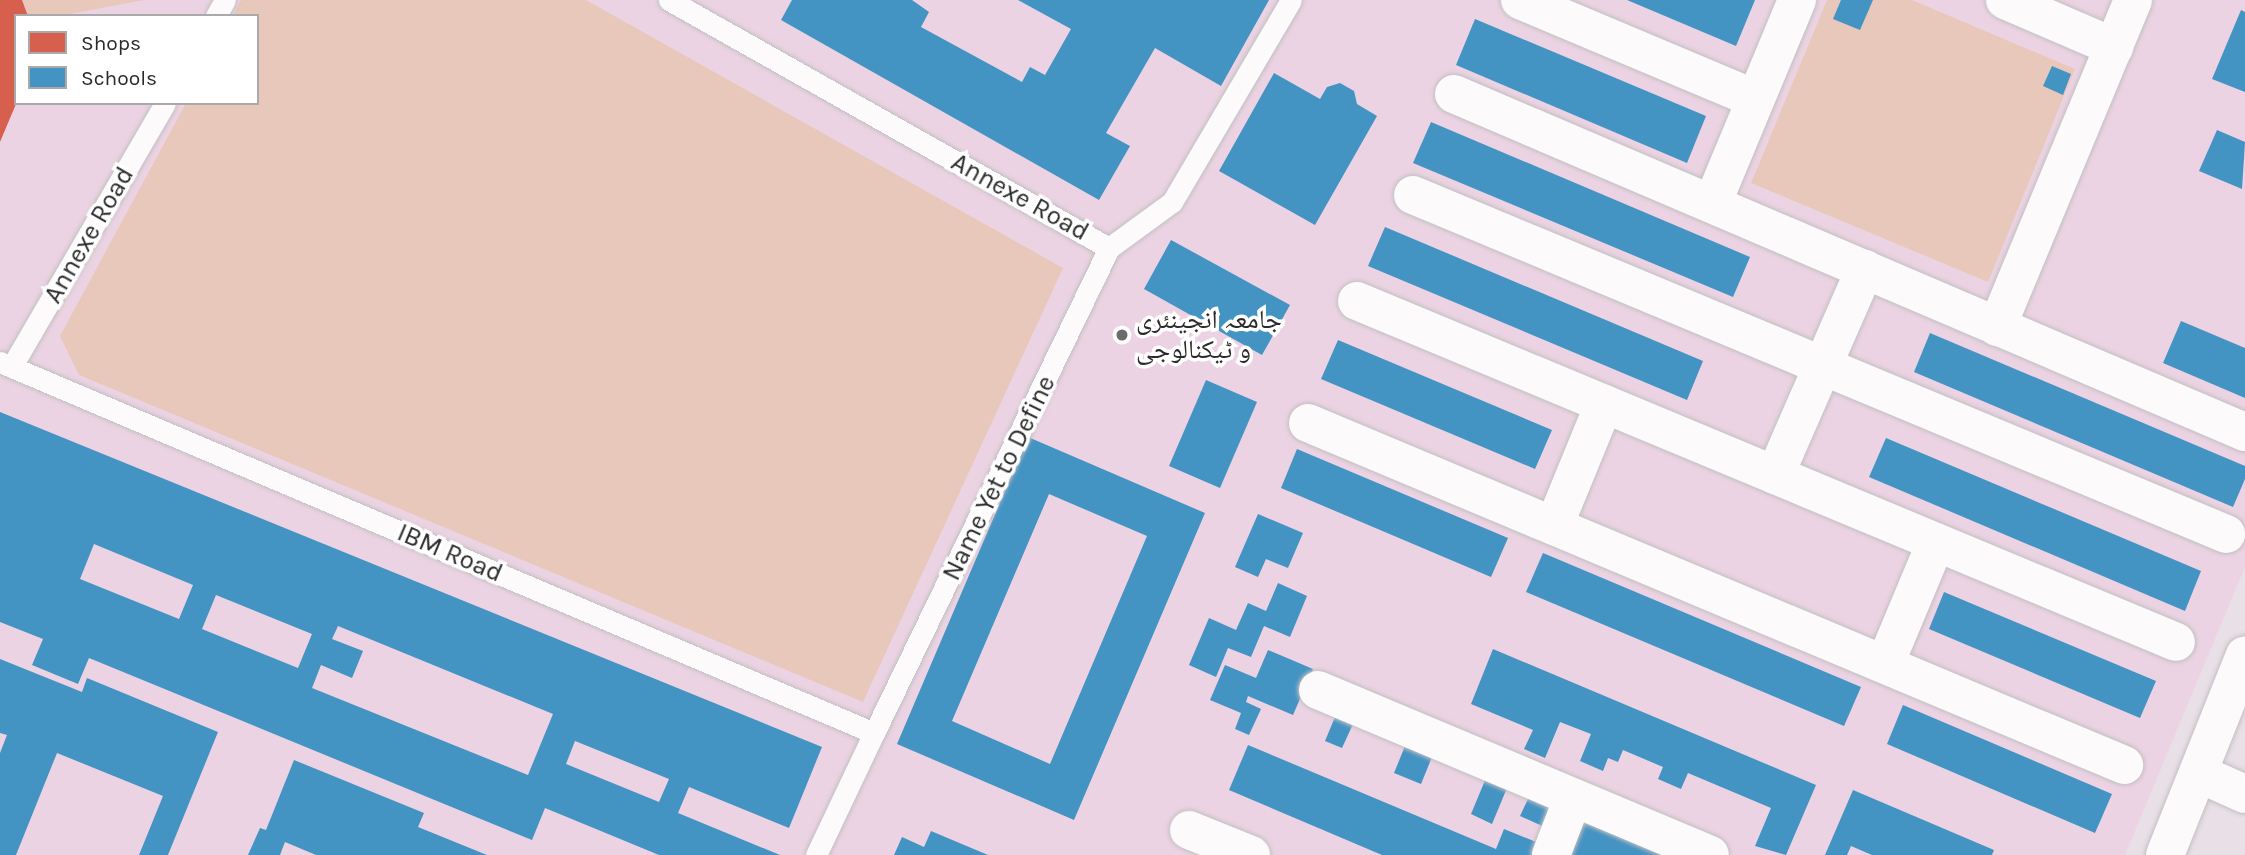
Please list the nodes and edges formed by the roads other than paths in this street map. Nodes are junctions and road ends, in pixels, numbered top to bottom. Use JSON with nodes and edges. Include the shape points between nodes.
{"nodes":[{"id":1,"x":669,"y":0,"type":"edge"},
{"id":2,"x":1292,"y":0,"type":"edge"},
{"id":3,"x":1520,"y":0,"type":"edge"},
{"id":4,"x":1797,"y":0,"type":"edge"},
{"id":5,"x":2005,"y":0,"type":"edge"},
{"id":6,"x":2133,"y":0,"type":"edge"},
{"id":7,"x":700,"y":7,"type":"edge"},
{"id":8,"x":2114,"y":47,"type":"junction"},
{"id":9,"x":1454,"y":94,"type":"dead end"},
{"id":10,"x":1755,"y":99,"type":"junction"},
{"id":11,"x":164,"y":105,"type":"edge"},
{"id":12,"x":1413,"y":195,"type":"dead end"},
{"id":13,"x":1713,"y":202,"type":"junction"},
{"id":14,"x":1109,"y":248,"type":"junction"},
{"id":15,"x":1864,"y":269,"type":"junction"},
{"id":16,"x":1356,"y":301,"type":"dead end"},
{"id":17,"x":1997,"y":327,"type":"junction"},
{"id":18,"x":6,"y":364,"type":"edge"},
{"id":19,"x":1823,"y":365,"type":"junction"},
{"id":20,"x":1604,"y":404,"type":"junction"},
{"id":21,"x":1308,"y":423,"type":"dead end"},
{"id":22,"x":2245,"y":432,"type":"edge"},
{"id":23,"x":1775,"y":475,"type":"junction"},
{"id":24,"x":1554,"y":526,"type":"junction"},
{"id":25,"x":2226,"y":534,"type":"dead end"},
{"id":26,"x":1936,"y":542,"type":"junction"},
{"id":27,"x":2176,"y":642,"type":"dead end"},
{"id":28,"x":1885,"y":664,"type":"junction"},
{"id":29,"x":2243,"y":669,"type":"edge"},
{"id":30,"x":1318,"y":690,"type":"dead end"},
{"id":31,"x":874,"y":733,"type":"junction"},
{"id":32,"x":2124,"y":765,"type":"dead end"},
{"id":33,"x":2198,"y":773,"type":"junction"},
{"id":34,"x":2245,"y":794,"type":"edge"},
{"id":35,"x":1573,"y":798,"type":"junction"},
{"id":36,"x":1189,"y":830,"type":"dead end"},
{"id":37,"x":816,"y":855,"type":"edge"},
{"id":38,"x":1251,"y":855,"type":"edge"},
{"id":39,"x":1550,"y":855,"type":"edge"},
{"id":40,"x":1710,"y":855,"type":"edge"},
{"id":41,"x":2165,"y":855,"type":"edge"}],
"edges":[{"from":1,"to":7,"type":"lane","name":"Annexe Road"},
{"from":2,"to":14,"type":"lane","name":"Annexe Road","via":[[1172,202]]},
{"from":3,"to":10,"type":"street"},
{"from":4,"to":10,"type":"street"},
{"from":5,"to":8,"type":"street"},
{"from":6,"to":8,"type":"street"},
{"from":7,"to":14,"type":"lane","name":"Annexe Road"},
{"from":8,"to":17,"type":"street"},
{"from":9,"to":13,"type":"street"},
{"from":10,"to":13,"type":"street"},
{"from":11,"to":18,"type":"lane","name":"Annexe Road"},
{"from":12,"to":19,"type":"street"},
{"from":13,"to":15,"type":"street"},
{"from":14,"to":31,"type":"lane","name":"Name Yet to Define"},
{"from":15,"to":17,"type":"street"},
{"from":15,"to":19,"type":"street"},
{"from":16,"to":20,"type":"street"},
{"from":17,"to":22,"type":"street"},
{"from":18,"to":31,"type":"lane","name":"IBM Road"},
{"from":19,"to":23,"type":"street"},
{"from":19,"to":25,"type":"street"},
{"from":20,"to":23,"type":"street"},
{"from":20,"to":24,"type":"street"},
{"from":21,"to":24,"type":"street"},
{"from":23,"to":26,"type":"street"},
{"from":24,"to":28,"type":"street"},
{"from":26,"to":27,"type":"street"},
{"from":26,"to":28,"type":"street"},
{"from":28,"to":32,"type":"street"},
{"from":29,"to":33,"type":"street"},
{"from":30,"to":35,"type":"street"},
{"from":31,"to":37,"type":"lane"},
{"from":33,"to":34,"type":"street"},
{"from":33,"to":41,"type":"street"},
{"from":35,"to":39,"type":"street"},
{"from":35,"to":40,"type":"street"},
{"from":36,"to":38,"type":"street"}]}
